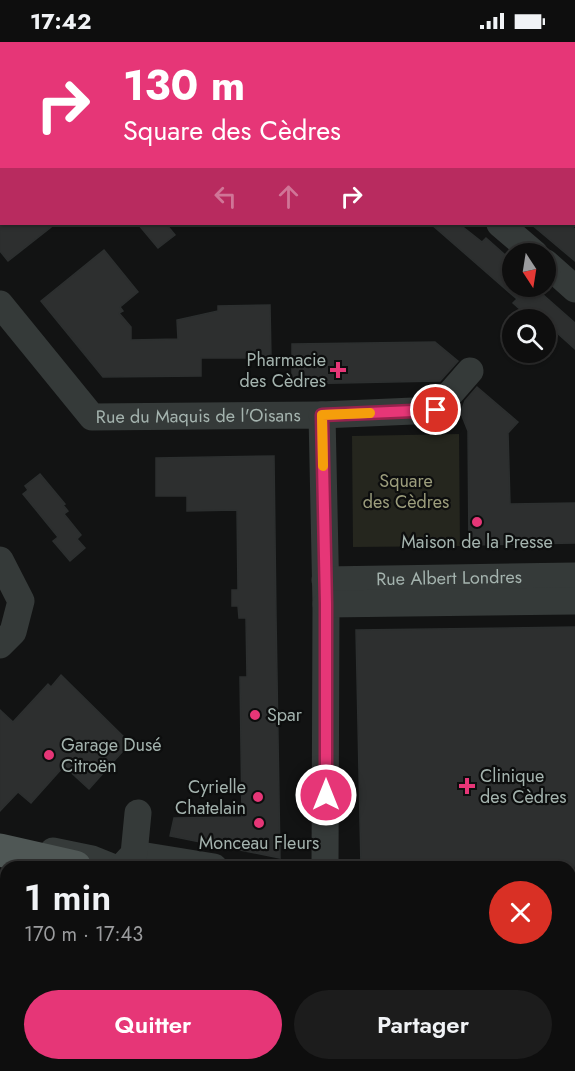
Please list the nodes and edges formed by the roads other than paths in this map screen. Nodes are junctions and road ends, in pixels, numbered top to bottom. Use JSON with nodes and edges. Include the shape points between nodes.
{"nodes":[{"id":1,"x":501,"y":225,"type":"edge"},
{"id":2,"x":522,"y":243,"type":"edge"},
{"id":3,"x":556,"y":272,"type":"edge"},
{"id":4,"x":575,"y":289,"type":"edge"},
{"id":5,"x":0,"y":304,"type":"edge"},
{"id":6,"x":470,"y":371,"type":"dead end"},
{"id":7,"x":322,"y":415,"type":"junction"},
{"id":8,"x":0,"y":560,"type":"edge"},
{"id":9,"x":575,"y":576,"type":"edge"},
{"id":10,"x":325,"y":592,"type":"junction"},
{"id":11,"x":575,"y":601,"type":"edge"},
{"id":12,"x":0,"y":645,"type":"edge"},
{"id":13,"x":138,"y":813,"type":"dead end"},
{"id":14,"x":0,"y":841,"type":"edge"},
{"id":15,"x":0,"y":850,"type":"edge"},
{"id":16,"x":49,"y":861,"type":"edge"},
{"id":17,"x":107,"y":861,"type":"edge"},
{"id":18,"x":123,"y":861,"type":"edge"},
{"id":19,"x":325,"y":861,"type":"edge"}],
"edges":[{"from":1,"to":2,"type":"street"},
{"from":3,"to":4,"type":"street"},
{"from":5,"to":7,"type":"street","name":"Rue du Maquis de l'Oisans","via":[[92,417]]},
{"from":6,"to":7,"type":"street","via":[[436,410]]},
{"from":7,"to":10,"type":"street","name":"Rue du Maquis de l'Oisans"},
{"from":8,"to":12,"type":"street","via":[[21,601],[13,632]]},
{"from":9,"to":10,"type":"street","name":"Rue Albert Londres"},
{"from":10,"to":11,"type":"street","name":"Rue Albert Londres"},
{"from":10,"to":19,"type":"street","name":"Rue du Maquis de l'Oisans"},
{"from":13,"to":18,"type":"street"},
{"from":14,"to":17,"type":"street"},
{"from":15,"to":16,"type":"main road"}]}
